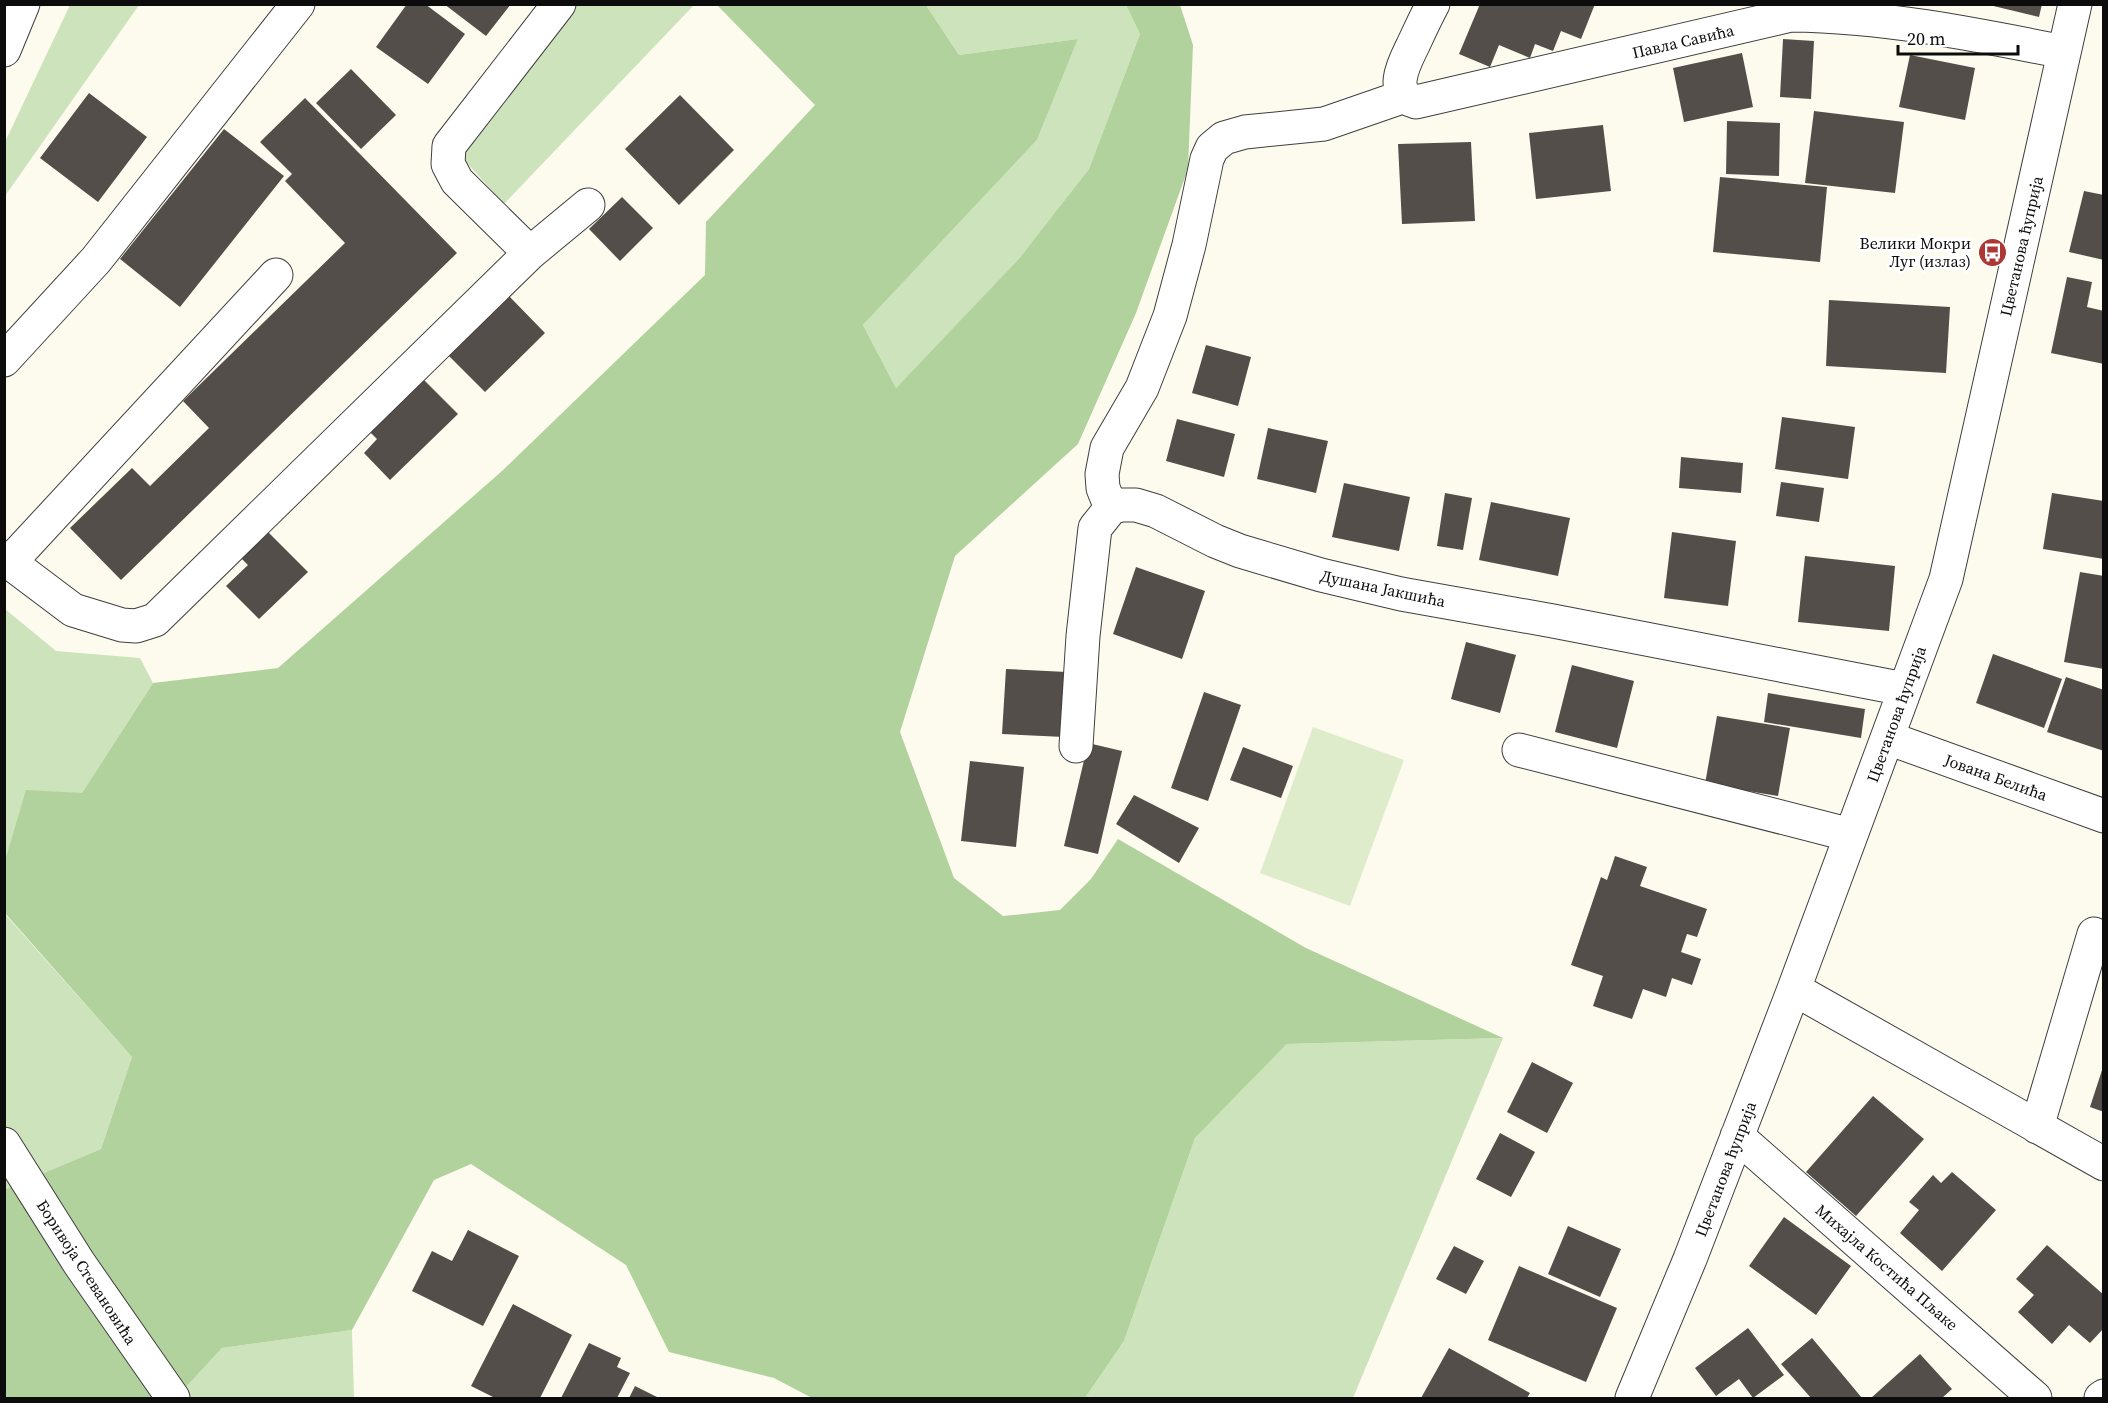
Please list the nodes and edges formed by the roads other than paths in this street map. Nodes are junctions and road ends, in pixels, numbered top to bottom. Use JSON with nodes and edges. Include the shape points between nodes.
{"nodes":[{"id":1,"x":23,"y":4,"type":"edge"},
{"id":2,"x":298,"y":4,"type":"edge"},
{"id":3,"x":559,"y":4,"type":"edge"},
{"id":4,"x":1432,"y":4,"type":"edge"},
{"id":5,"x":2075,"y":4,"type":"edge"},
{"id":6,"x":1791,"y":10,"type":"edge"},
{"id":7,"x":4,"y":50,"type":"edge"},
{"id":8,"x":2064,"y":52,"type":"junction"},
{"id":9,"x":1405,"y":96,"type":"junction"},
{"id":10,"x":588,"y":205,"type":"dead end"},
{"id":11,"x":530,"y":253,"type":"junction"},
{"id":12,"x":276,"y":275,"type":"dead end"},
{"id":13,"x":4,"y":360,"type":"edge"},
{"id":14,"x":1111,"y":507,"type":"junction"},
{"id":15,"x":7,"y":560,"type":"edge"},
{"id":16,"x":1904,"y":689,"type":"junction"},
{"id":17,"x":1888,"y":738,"type":"junction"},
{"id":18,"x":1076,"y":746,"type":"dead end"},
{"id":19,"x":1519,"y":750,"type":"dead end"},
{"id":20,"x":2103,"y":816,"type":"edge"},
{"id":21,"x":1851,"y":835,"type":"junction"},
{"id":22,"x":2094,"y":934,"type":"dead end"},
{"id":23,"x":1794,"y":989,"type":"junction"},
{"id":24,"x":2037,"y":1127,"type":"junction"},
{"id":25,"x":1737,"y":1136,"type":"junction"},
{"id":26,"x":4,"y":1144,"type":"edge"},
{"id":27,"x":2103,"y":1164,"type":"edge"},
{"id":28,"x":173,"y":1398,"type":"edge"},
{"id":29,"x":1632,"y":1398,"type":"edge"},
{"id":30,"x":2035,"y":1398,"type":"edge"}],
"edges":[{"from":1,"to":7,"type":"street"},
{"from":2,"to":13,"type":"street","via":[[96,260]]},
{"from":3,"to":11,"type":"street","via":[[448,146],[448,165],[457,181]]},
{"from":4,"to":9,"type":"street","via":[[1402,67],[1400,89]]},
{"from":5,"to":8,"type":"street","name":"Цветанова ћуприја"},
{"from":6,"to":8,"type":"street","name":"Павла Савића","via":[[1933,26]]},
{"from":6,"to":9,"type":"street","name":"Павла Савића","via":[[1423,101]]},
{"from":8,"to":16,"type":"street","name":"Цветанова ћуприја","via":[[1955,546]]},
{"from":9,"to":14,"type":"street","via":[[1324,124],[1245,132],[1224,138],[1212,148],[1206,159],[1170,316],[1142,388],[1107,448],[1102,474]]},
{"from":10,"to":11,"type":"street"},
{"from":11,"to":15,"type":"street","via":[[155,620],[122,626],[73,610]]},
{"from":12,"to":15,"type":"street"},
{"from":14,"to":16,"type":"street","name":"Душана Јакшића","via":[[1136,505],[1240,551],[1401,594]]},
{"from":14,"to":18,"type":"street","via":[[1095,528]]},
{"from":16,"to":17,"type":"street","name":"Цветанова ћуприја"},
{"from":17,"to":20,"type":"street","name":"Јована Белића"},
{"from":17,"to":21,"type":"street","name":"Цветанова ћуприја"},
{"from":19,"to":21,"type":"street"},
{"from":21,"to":23,"type":"street","name":"Цветанова ћуприја"},
{"from":22,"to":24,"type":"street"},
{"from":23,"to":24,"type":"street"},
{"from":23,"to":25,"type":"street","name":"Цветанова ћуприја"},
{"from":24,"to":27,"type":"street"},
{"from":25,"to":29,"type":"street","name":"Цветанова ћуприја"},
{"from":25,"to":30,"type":"street","name":"Михајла Костића Пљаке"},
{"from":26,"to":28,"type":"street","name":"Боривоја Стевановића","via":[[79,1263]]}]}
